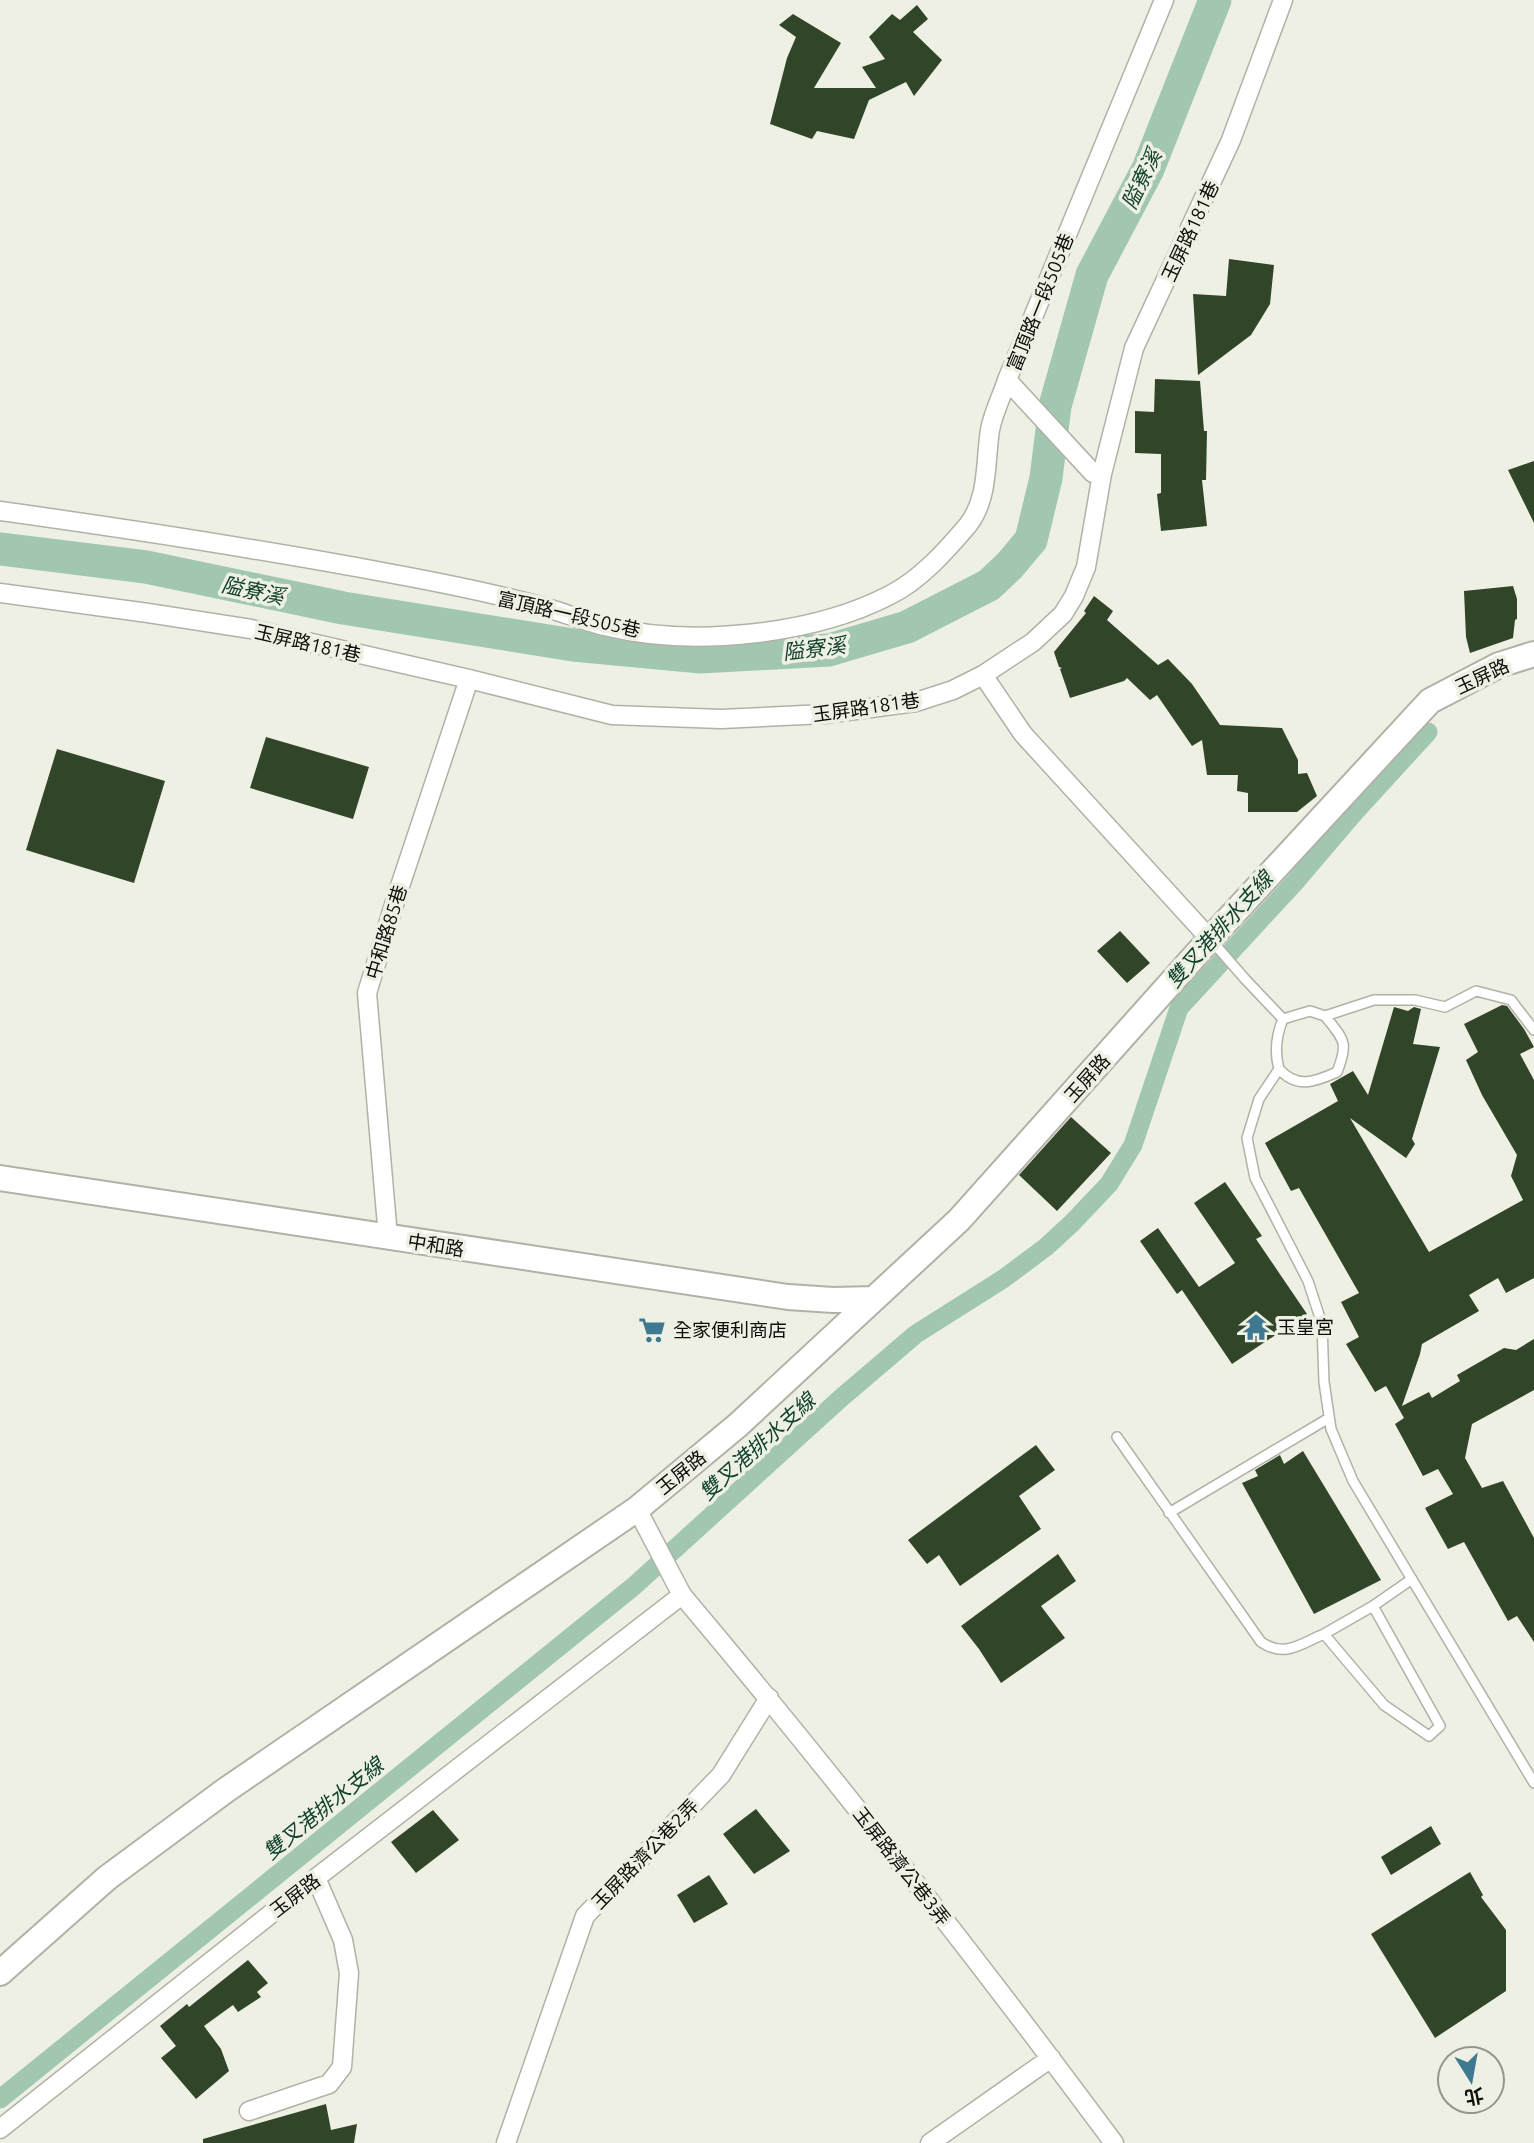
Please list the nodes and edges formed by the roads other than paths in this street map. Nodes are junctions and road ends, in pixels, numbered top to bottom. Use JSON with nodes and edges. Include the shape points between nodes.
{"nodes":[{"id":1,"x":1164,"y":0,"type":"edge"},
{"id":2,"x":1283,"y":0,"type":"edge"},
{"id":3,"x":1012,"y":386,"type":"junction"},
{"id":4,"x":1098,"y":474,"type":"junction"},
{"id":5,"x":0,"y":511,"type":"edge"},
{"id":6,"x":0,"y":593,"type":"edge"},
{"id":7,"x":1534,"y":654,"type":"edge"},
{"id":8,"x":983,"y":675,"type":"junction"},
{"id":9,"x":469,"y":679,"type":"junction"},
{"id":10,"x":1210,"y":939,"type":"junction"},
{"id":11,"x":1325,"y":1016,"type":"junction"},
{"id":12,"x":1283,"y":1019,"type":"junction"},
{"id":13,"x":1534,"y":1030,"type":"edge"},
{"id":14,"x":1279,"y":1069,"type":"junction"},
{"id":15,"x":0,"y":1178,"type":"edge"},
{"id":16,"x":388,"y":1237,"type":"junction"},
{"id":17,"x":874,"y":1299,"type":"junction"},
{"id":18,"x":1329,"y":1418,"type":"junction"},
{"id":19,"x":1117,"y":1437,"type":"dead end"},
{"id":20,"x":637,"y":1508,"type":"junction"},
{"id":21,"x":1169,"y":1513,"type":"junction"},
{"id":22,"x":1412,"y":1579,"type":"junction"},
{"id":23,"x":682,"y":1595,"type":"junction"},
{"id":24,"x":1373,"y":1606,"type":"junction"},
{"id":25,"x":1324,"y":1634,"type":"junction"},
{"id":26,"x":769,"y":1698,"type":"junction"},
{"id":27,"x":1534,"y":1783,"type":"edge"},
{"id":28,"x":316,"y":1878,"type":"junction"},
{"id":29,"x":0,"y":1973,"type":"edge"},
{"id":30,"x":1051,"y":2058,"type":"junction"},
{"id":31,"x":249,"y":2111,"type":"dead end"},
{"id":32,"x":0,"y":2129,"type":"edge"},
{"id":33,"x":506,"y":2143,"type":"edge"},
{"id":34,"x":930,"y":2143,"type":"edge"},
{"id":35,"x":1114,"y":2143,"type":"edge"}],
"edges":[{"from":1,"to":3,"type":"street","name":"富頂路一段505巷"},
{"from":2,"to":4,"type":"street","name":"玉屏路181巷","via":[[1231,141],[1135,348]]},
{"from":3,"to":4,"type":"street"},
{"from":3,"to":5,"type":"street","name":"富頂路一段505巷","via":[[990,427],[980,505],[942,553],[891,595],[778,631],[665,635],[610,628],[537,605],[390,573]]},
{"from":4,"to":8,"type":"street","name":"玉屏路181巷","via":[[1086,568],[1074,596],[1063,614],[1033,642]]},
{"from":6,"to":9,"type":"street","name":"玉屏路181巷","via":[[251,629]]},
{"from":7,"to":10,"type":"street","name":"玉屏路","via":[[1499,665],[1430,701]]},
{"from":8,"to":9,"type":"street","name":"玉屏路181巷","via":[[916,702],[825,714],[721,719],[612,715]]},
{"from":8,"to":10,"type":"street","via":[[1023,734]]},
{"from":9,"to":16,"type":"street","name":"中和路85巷","via":[[367,993]]},
{"from":10,"to":12,"type":"lane"},
{"from":10,"to":17,"type":"street","name":"玉屏路","via":[[959,1220]]},
{"from":11,"to":12,"type":"lane","via":[[1310,1011]]},
{"from":11,"to":13,"type":"lane","via":[[1374,1000],[1415,1000],[1445,1007],[1476,991],[1511,1000]]},
{"from":11,"to":14,"type":"lane","via":[[1342,1037],[1345,1052],[1337,1072],[1302,1083]]},
{"from":12,"to":14,"type":"lane","via":[[1275,1054]]},
{"from":14,"to":18,"type":"lane","via":[[1259,1099],[1247,1138],[1255,1178],[1308,1281],[1322,1324]]},
{"from":15,"to":16,"type":"street","name":"中和路"},
{"from":16,"to":17,"type":"street","name":"中和路","via":[[788,1297]]},
{"from":17,"to":20,"type":"street","name":"玉屏路","via":[[738,1426]]},
{"from":18,"to":21,"type":"lane"},
{"from":18,"to":22,"type":"lane","via":[[1353,1481]]},
{"from":19,"to":21,"type":"lane"},
{"from":20,"to":23,"type":"street","name":"玉屏路"},
{"from":20,"to":29,"type":"street","name":"玉屏路","via":[[226,1790],[107,1878]]},
{"from":21,"to":25,"type":"lane","via":[[1261,1642],[1273,1650],[1291,1649]]},
{"from":22,"to":24,"type":"lane"},
{"from":22,"to":27,"type":"lane"},
{"from":23,"to":26,"type":"street","name":"玉屏路濟公巷3弄"},
{"from":23,"to":28,"type":"street","name":"玉屏路"},
{"from":24,"to":25,"type":"lane"},
{"from":24,"to":25,"type":"lane","via":[[1440,1726],[1429,1736],[1384,1705]]},
{"from":26,"to":30,"type":"street","name":"玉屏路濟公巷3弄"},
{"from":26,"to":33,"type":"street","name":"玉屏路濟公巷2弄","via":[[721,1775],[585,1916]]},
{"from":28,"to":31,"type":"street","via":[[343,1940],[349,1973],[342,2067],[329,2084]]},
{"from":28,"to":32,"type":"street","name":"玉屏路"},
{"from":30,"to":34,"type":"street"},
{"from":30,"to":35,"type":"street","name":"玉屏路濟公巷3弄"}]}
